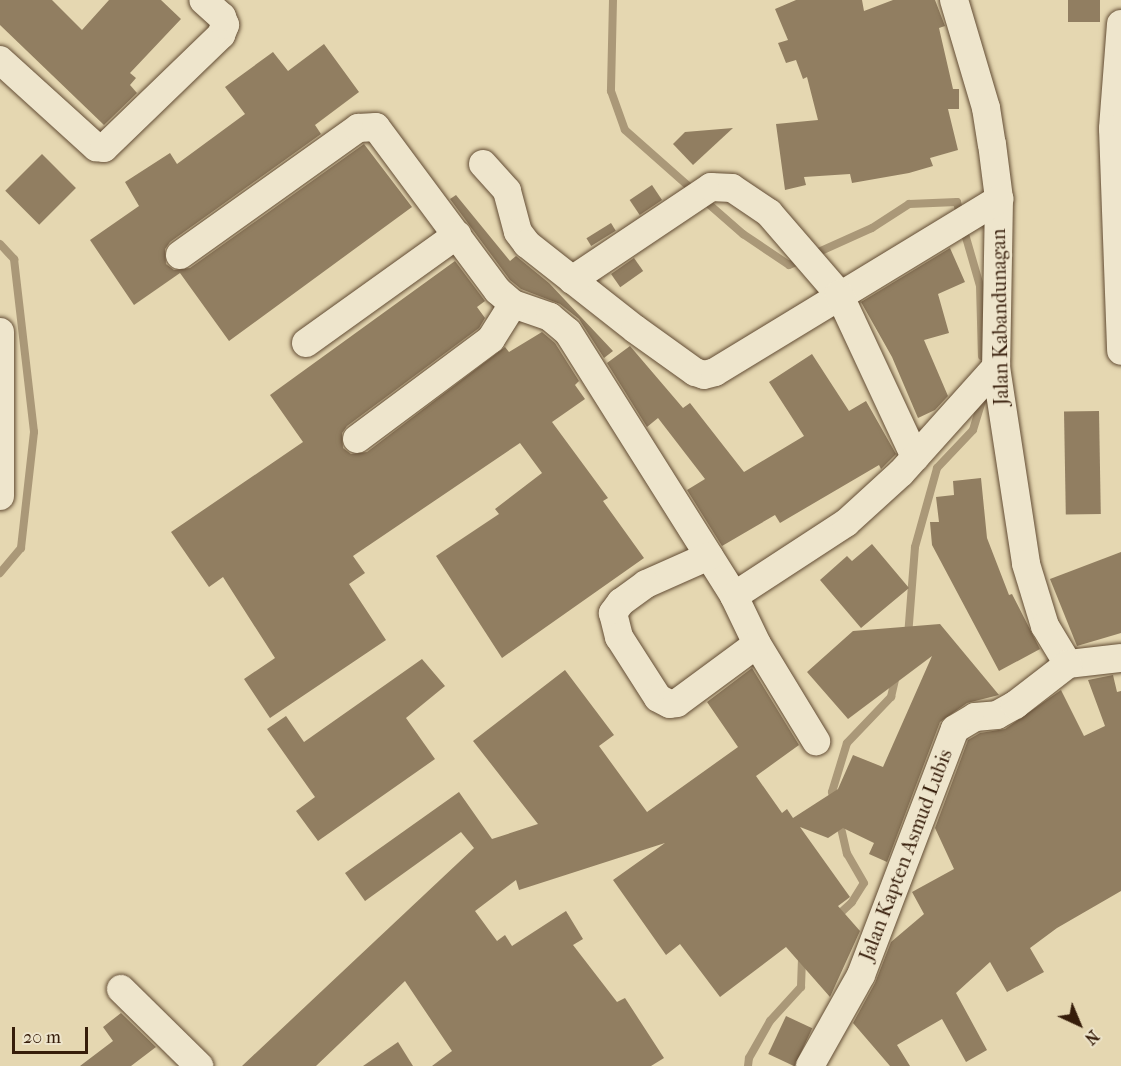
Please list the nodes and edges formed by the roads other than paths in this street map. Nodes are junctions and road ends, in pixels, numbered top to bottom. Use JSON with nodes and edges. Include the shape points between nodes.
{"nodes":[{"id":1,"x":203,"y":0,"type":"edge"},
{"id":2,"x":954,"y":0,"type":"edge"},
{"id":3,"x":1121,"y":24,"type":"edge"},
{"id":4,"x":0,"y":60,"type":"edge"},
{"id":5,"x":1117,"y":129,"type":"edge"},
{"id":6,"x":483,"y":164,"type":"dead end"},
{"id":7,"x":999,"y":199,"type":"junction"},
{"id":8,"x":457,"y":235,"type":"junction"},
{"id":9,"x":180,"y":255,"type":"dead end"},
{"id":10,"x":572,"y":280,"type":"junction"},
{"id":11,"x":839,"y":294,"type":"junction"},
{"id":12,"x":513,"y":304,"type":"junction"},
{"id":13,"x":0,"y":332,"type":"edge"},
{"id":14,"x":306,"y":343,"type":"dead end"},
{"id":15,"x":1121,"y":351,"type":"edge"},
{"id":16,"x":996,"y":367,"type":"junction"},
{"id":17,"x":357,"y":438,"type":"dead end"},
{"id":18,"x":915,"y":457,"type":"junction"},
{"id":19,"x":0,"y":496,"type":"edge"},
{"id":20,"x":709,"y":556,"type":"junction"},
{"id":21,"x":734,"y":596,"type":"junction"},
{"id":22,"x":758,"y":644,"type":"junction"},
{"id":23,"x":1121,"y":658,"type":"edge"},
{"id":24,"x":1068,"y":664,"type":"junction"},
{"id":25,"x":816,"y":741,"type":"dead end"},
{"id":26,"x":121,"y":989,"type":"dead end"},
{"id":27,"x":199,"y":1066,"type":"edge"},
{"id":28,"x":810,"y":1066,"type":"edge"}],
"edges":[{"from":1,"to":4,"type":"street","via":[[222,17],[225,26],[221,35],[104,148],[96,147]]},
{"from":2,"to":7,"type":"street","name":"Jalan Kabandunagan","via":[[986,108]]},
{"from":3,"to":5,"type":"street"},
{"from":5,"to":15,"type":"street"},
{"from":6,"to":10,"type":"street","via":[[507,191],[518,232],[526,244]]},
{"from":7,"to":11,"type":"street"},
{"from":7,"to":16,"type":"street","name":"Jalan Kabandunagan"},
{"from":8,"to":9,"type":"street","via":[[382,132],[364,125]]},
{"from":8,"to":12,"type":"street","via":[[498,291]]},
{"from":8,"to":14,"type":"street"},
{"from":10,"to":11,"type":"street","via":[[704,375],[715,372]]},
{"from":10,"to":11,"type":"street","via":[[660,219],[720,184],[746,195],[769,213]]},
{"from":11,"to":18,"type":"street"},
{"from":12,"to":17,"type":"street","via":[[491,339]]},
{"from":12,"to":20,"type":"street","via":[[550,317],[568,332]]},
{"from":13,"to":19,"type":"street"},
{"from":16,"to":18,"type":"street"},
{"from":16,"to":24,"type":"street","name":"Jalan Kabandunagan","via":[[1026,564],[1045,626]]},
{"from":18,"to":21,"type":"street","via":[[846,523]]},
{"from":20,"to":21,"type":"street"},
{"from":20,"to":22,"type":"street","via":[[646,584],[621,602],[613,613],[619,637],[658,698],[670,704],[677,703]]},
{"from":21,"to":22,"type":"street"},
{"from":22,"to":25,"type":"street"},
{"from":23,"to":24,"type":"street"},
{"from":24,"to":28,"type":"street","name":"Jalan Kapten Asmud Lubis","via":[[1015,705],[997,715],[975,717],[955,729],[861,975]]},
{"from":26,"to":27,"type":"street"}]}
